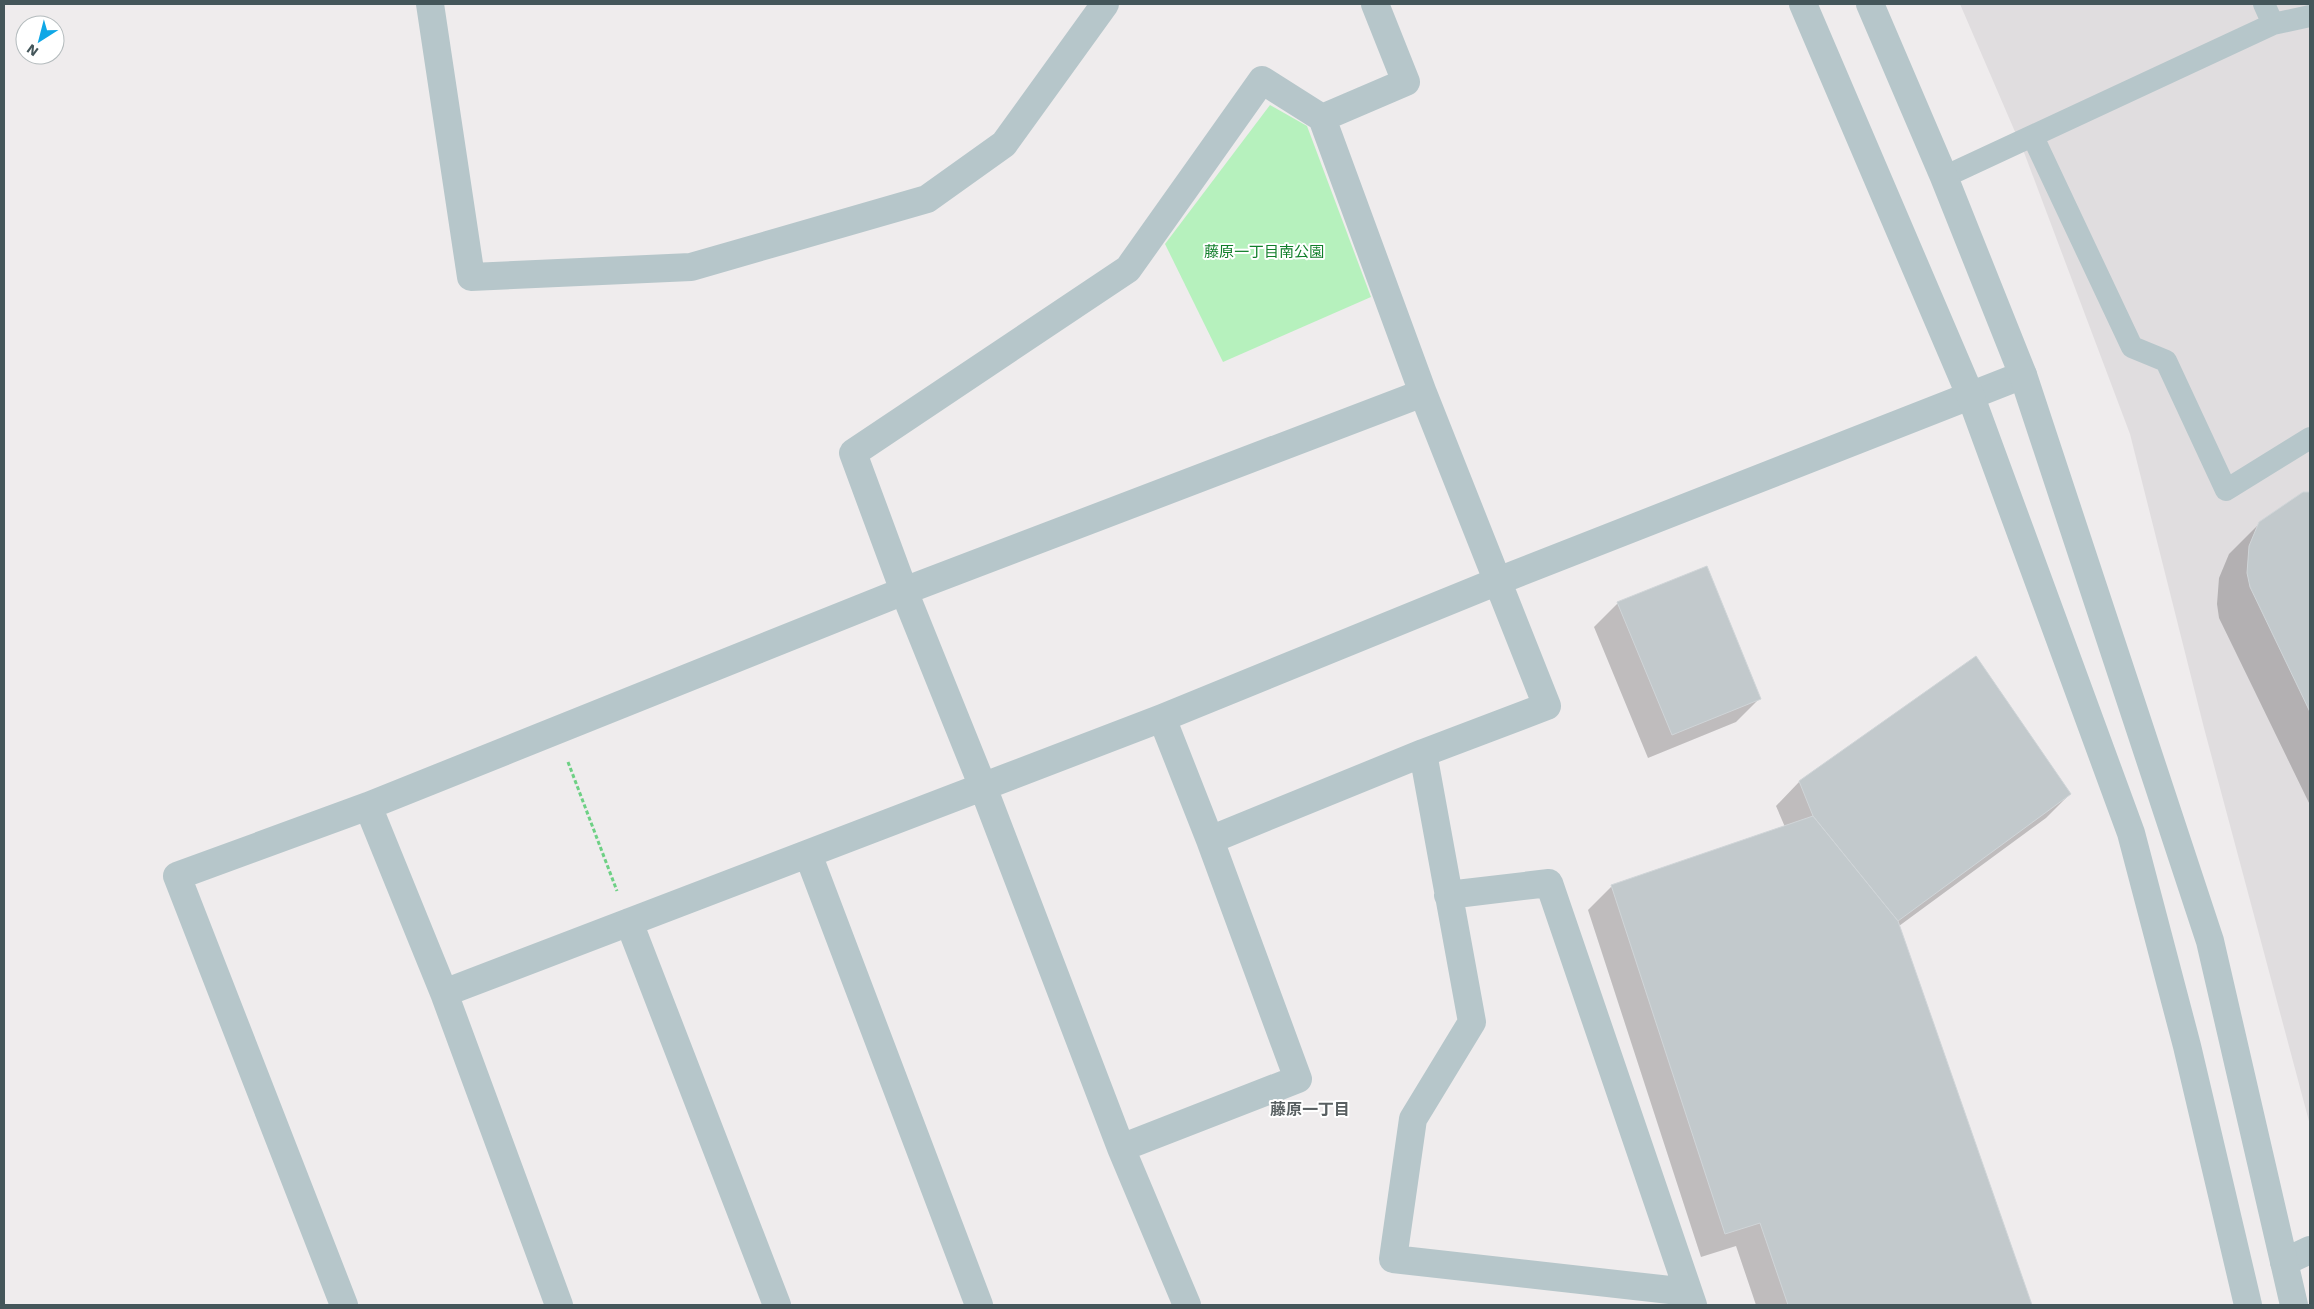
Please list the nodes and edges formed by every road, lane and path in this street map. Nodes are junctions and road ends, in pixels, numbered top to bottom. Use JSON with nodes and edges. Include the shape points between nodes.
{"nodes":[{"id":1,"x":430,"y":4,"type":"edge"},
{"id":2,"x":1105,"y":4,"type":"edge"},
{"id":3,"x":1375,"y":4,"type":"edge"},
{"id":4,"x":1803,"y":4,"type":"edge"},
{"id":5,"x":1870,"y":4,"type":"edge"},
{"id":6,"x":2264,"y":4,"type":"edge"},
{"id":7,"x":2310,"y":16,"type":"edge"},
{"id":8,"x":2273,"y":24,"type":"junction"},
{"id":9,"x":1322,"y":118,"type":"junction"},
{"id":10,"x":2033,"y":137,"type":"junction"},
{"id":11,"x":1944,"y":177,"type":"junction"},
{"id":12,"x":2022,"y":375,"type":"junction"},
{"id":13,"x":1423,"y":393,"type":"junction"},
{"id":14,"x":1971,"y":397,"type":"junction"},
{"id":15,"x":2310,"y":438,"type":"edge"},
{"id":16,"x":1498,"y":581,"type":"junction"},
{"id":17,"x":904,"y":591,"type":"junction"},
{"id":18,"x":1162,"y":718,"type":"junction"},
{"id":19,"x":556,"y":731,"type":"junction"},
{"id":20,"x":1423,"y":752,"type":"junction"},
{"id":21,"x":983,"y":787,"type":"junction"},
{"id":22,"x":368,"y":806,"type":"junction"},
{"id":23,"x":1210,"y":840,"type":"junction"},
{"id":24,"x":808,"y":854,"type":"junction"},
{"id":25,"x":1448,"y":895,"type":"junction"},
{"id":26,"x":629,"y":922,"type":"junction"},
{"id":27,"x":444,"y":993,"type":"junction"},
{"id":28,"x":1121,"y":1148,"type":"junction"},
{"id":29,"x":2310,"y":1250,"type":"edge"},
{"id":30,"x":2284,"y":1262,"type":"junction"},
{"id":31,"x":1691,"y":1299,"type":"edge"},
{"id":32,"x":344,"y":1305,"type":"edge"},
{"id":33,"x":560,"y":1305,"type":"edge"},
{"id":34,"x":777,"y":1305,"type":"edge"},
{"id":35,"x":979,"y":1305,"type":"edge"},
{"id":36,"x":1188,"y":1305,"type":"edge"},
{"id":37,"x":2248,"y":1305,"type":"edge"},
{"id":38,"x":2294,"y":1305,"type":"edge"}],
"edges":[{"from":1,"to":2,"type":"street","via":[[471,277],[691,267],[927,199],[1004,144]]},
{"from":3,"to":9,"type":"street","via":[[1406,82]]},
{"from":4,"to":14,"type":"street"},
{"from":5,"to":11,"type":"street"},
{"from":6,"to":8,"type":"lane"},
{"from":7,"to":8,"type":"lane"},
{"from":8,"to":10,"type":"lane"},
{"from":9,"to":13,"type":"street"},
{"from":9,"to":17,"type":"street","via":[[1262,80],[1128,269],[853,453]]},
{"from":10,"to":11,"type":"lane"},
{"from":10,"to":15,"type":"lane","via":[[2132,347],[2166,361],[2226,490]]},
{"from":11,"to":12,"type":"street"},
{"from":12,"to":14,"type":"street"},
{"from":12,"to":30,"type":"street","via":[[2210,940]]},
{"from":13,"to":16,"type":"street"},
{"from":13,"to":17,"type":"street"},
{"from":14,"to":16,"type":"street"},
{"from":14,"to":37,"type":"street","via":[[2131,834],[2187,1046]]},
{"from":16,"to":18,"type":"street"},
{"from":16,"to":20,"type":"street","via":[[1547,706]]},
{"from":17,"to":19,"type":"street"},
{"from":17,"to":21,"type":"street"},
{"from":18,"to":21,"type":"street"},
{"from":18,"to":23,"type":"street"},
{"from":19,"to":22,"type":"street"},
{"from":19,"to":26,"type":"path"},
{"from":20,"to":23,"type":"street"},
{"from":20,"to":25,"type":"street"},
{"from":21,"to":24,"type":"street"},
{"from":21,"to":28,"type":"street"},
{"from":22,"to":27,"type":"street"},
{"from":22,"to":32,"type":"street","via":[[177,876]]},
{"from":23,"to":28,"type":"street","via":[[1298,1079]]},
{"from":24,"to":26,"type":"street"},
{"from":24,"to":35,"type":"street"},
{"from":25,"to":31,"type":"street","via":[[1549,883]]},
{"from":25,"to":31,"type":"street","via":[[1472,1022],[1413,1119],[1394,1258]]},
{"from":26,"to":27,"type":"street"},
{"from":26,"to":34,"type":"street"},
{"from":27,"to":33,"type":"street"},
{"from":28,"to":36,"type":"street"},
{"from":29,"to":30,"type":"street"},
{"from":30,"to":38,"type":"street"}]}
